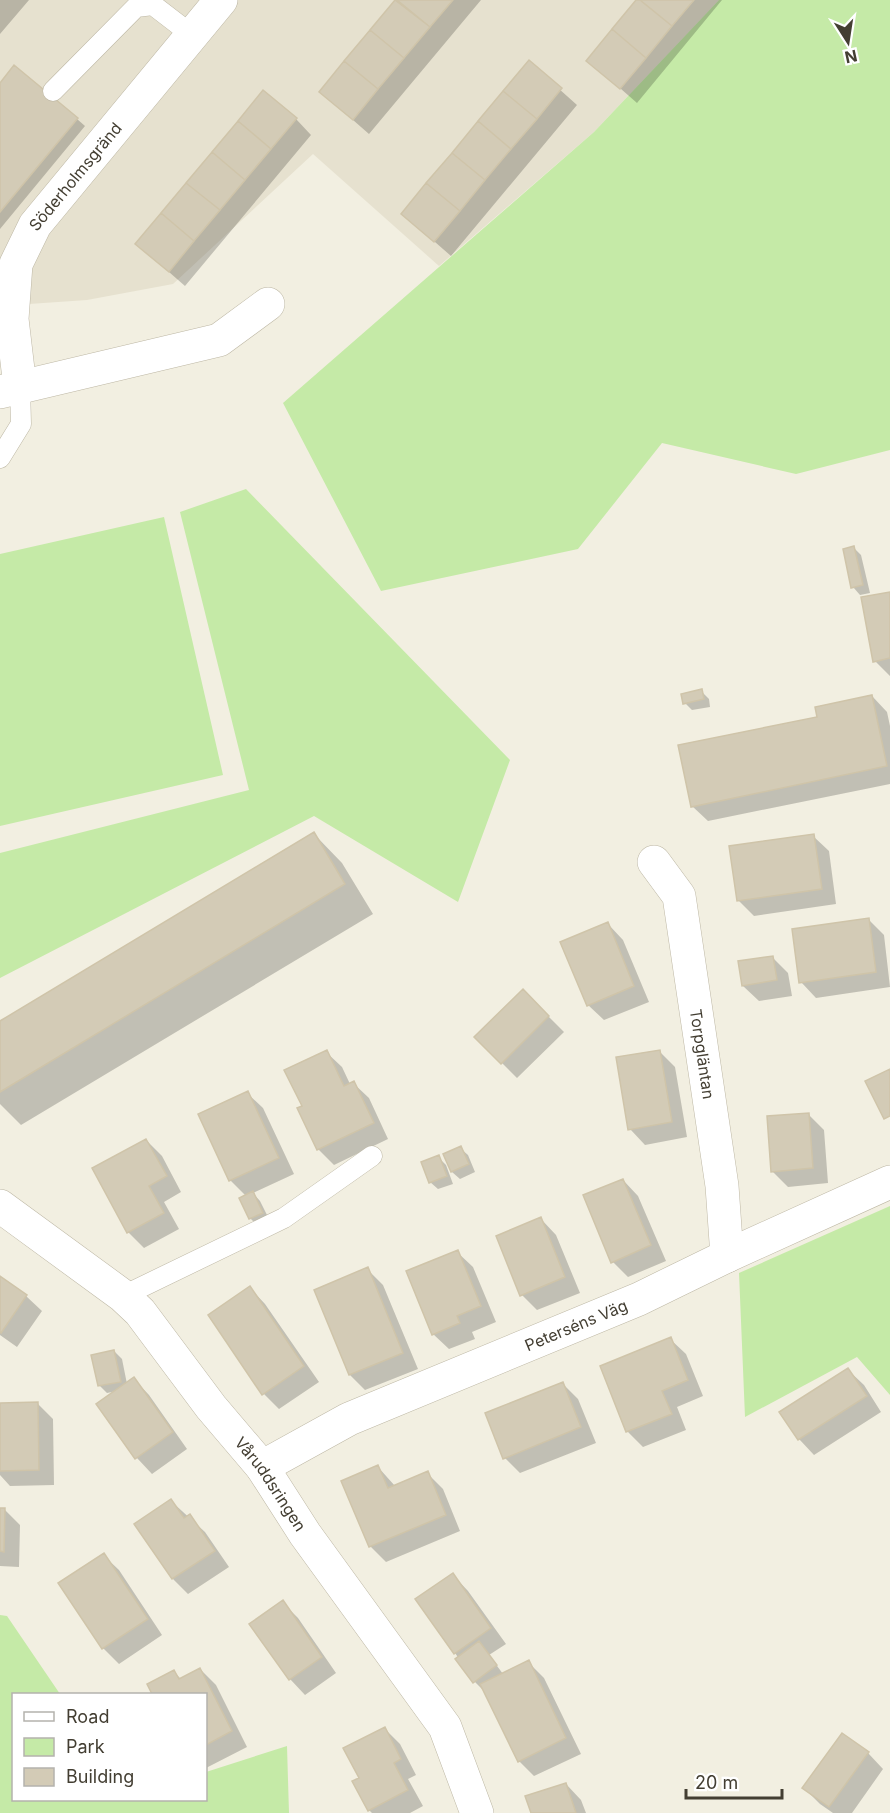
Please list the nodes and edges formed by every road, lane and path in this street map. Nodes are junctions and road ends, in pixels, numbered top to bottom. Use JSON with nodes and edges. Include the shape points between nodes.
{"nodes":[{"id":1,"x":221,"y":0,"type":"edge"},
{"id":2,"x":192,"y":35,"type":"junction"},
{"id":3,"x":53,"y":91,"type":"dead end"},
{"id":4,"x":268,"y":304,"type":"dead end"},
{"id":5,"x":10,"y":390,"type":"edge"},
{"id":6,"x":0,"y":458,"type":"edge"},
{"id":7,"x":654,"y":862,"type":"dead end"},
{"id":8,"x":372,"y":1156,"type":"dead end"},
{"id":9,"x":890,"y":1182,"type":"edge"},
{"id":10,"x":0,"y":1206,"type":"edge"},
{"id":11,"x":727,"y":1256,"type":"junction"},
{"id":12,"x":123,"y":1296,"type":"junction"},
{"id":13,"x":262,"y":1467,"type":"junction"},
{"id":14,"x":477,"y":1813,"type":"edge"}],
"edges":[{"from":1,"to":2,"type":"street","name":"Söderholmsgränd"},
{"from":2,"to":3,"type":"lane","via":[[153,5],[136,7]]},
{"from":2,"to":5,"type":"street","name":"Söderholmsgränd","via":[[35,225],[16,264]]},
{"from":4,"to":5,"type":"street","via":[[219,340]]},
{"from":5,"to":6,"type":"lane","via":[[21,424]]},
{"from":7,"to":11,"type":"street","name":"Torpgläntan","via":[[679,896],[722,1186]]},
{"from":8,"to":12,"type":"lane","via":[[284,1218]]},
{"from":9,"to":11,"type":"street","name":"Peterséns Väg"},
{"from":10,"to":12,"type":"street","name":"Våruddsringen"},
{"from":11,"to":13,"type":"street","name":"Peterséns Väg","via":[[639,1299],[350,1419]]},
{"from":12,"to":13,"type":"street","name":"Våruddsringen","via":[[140,1312]]},
{"from":13,"to":14,"type":"street","name":"Våruddsringen","via":[[305,1534],[445,1727]]}]}
